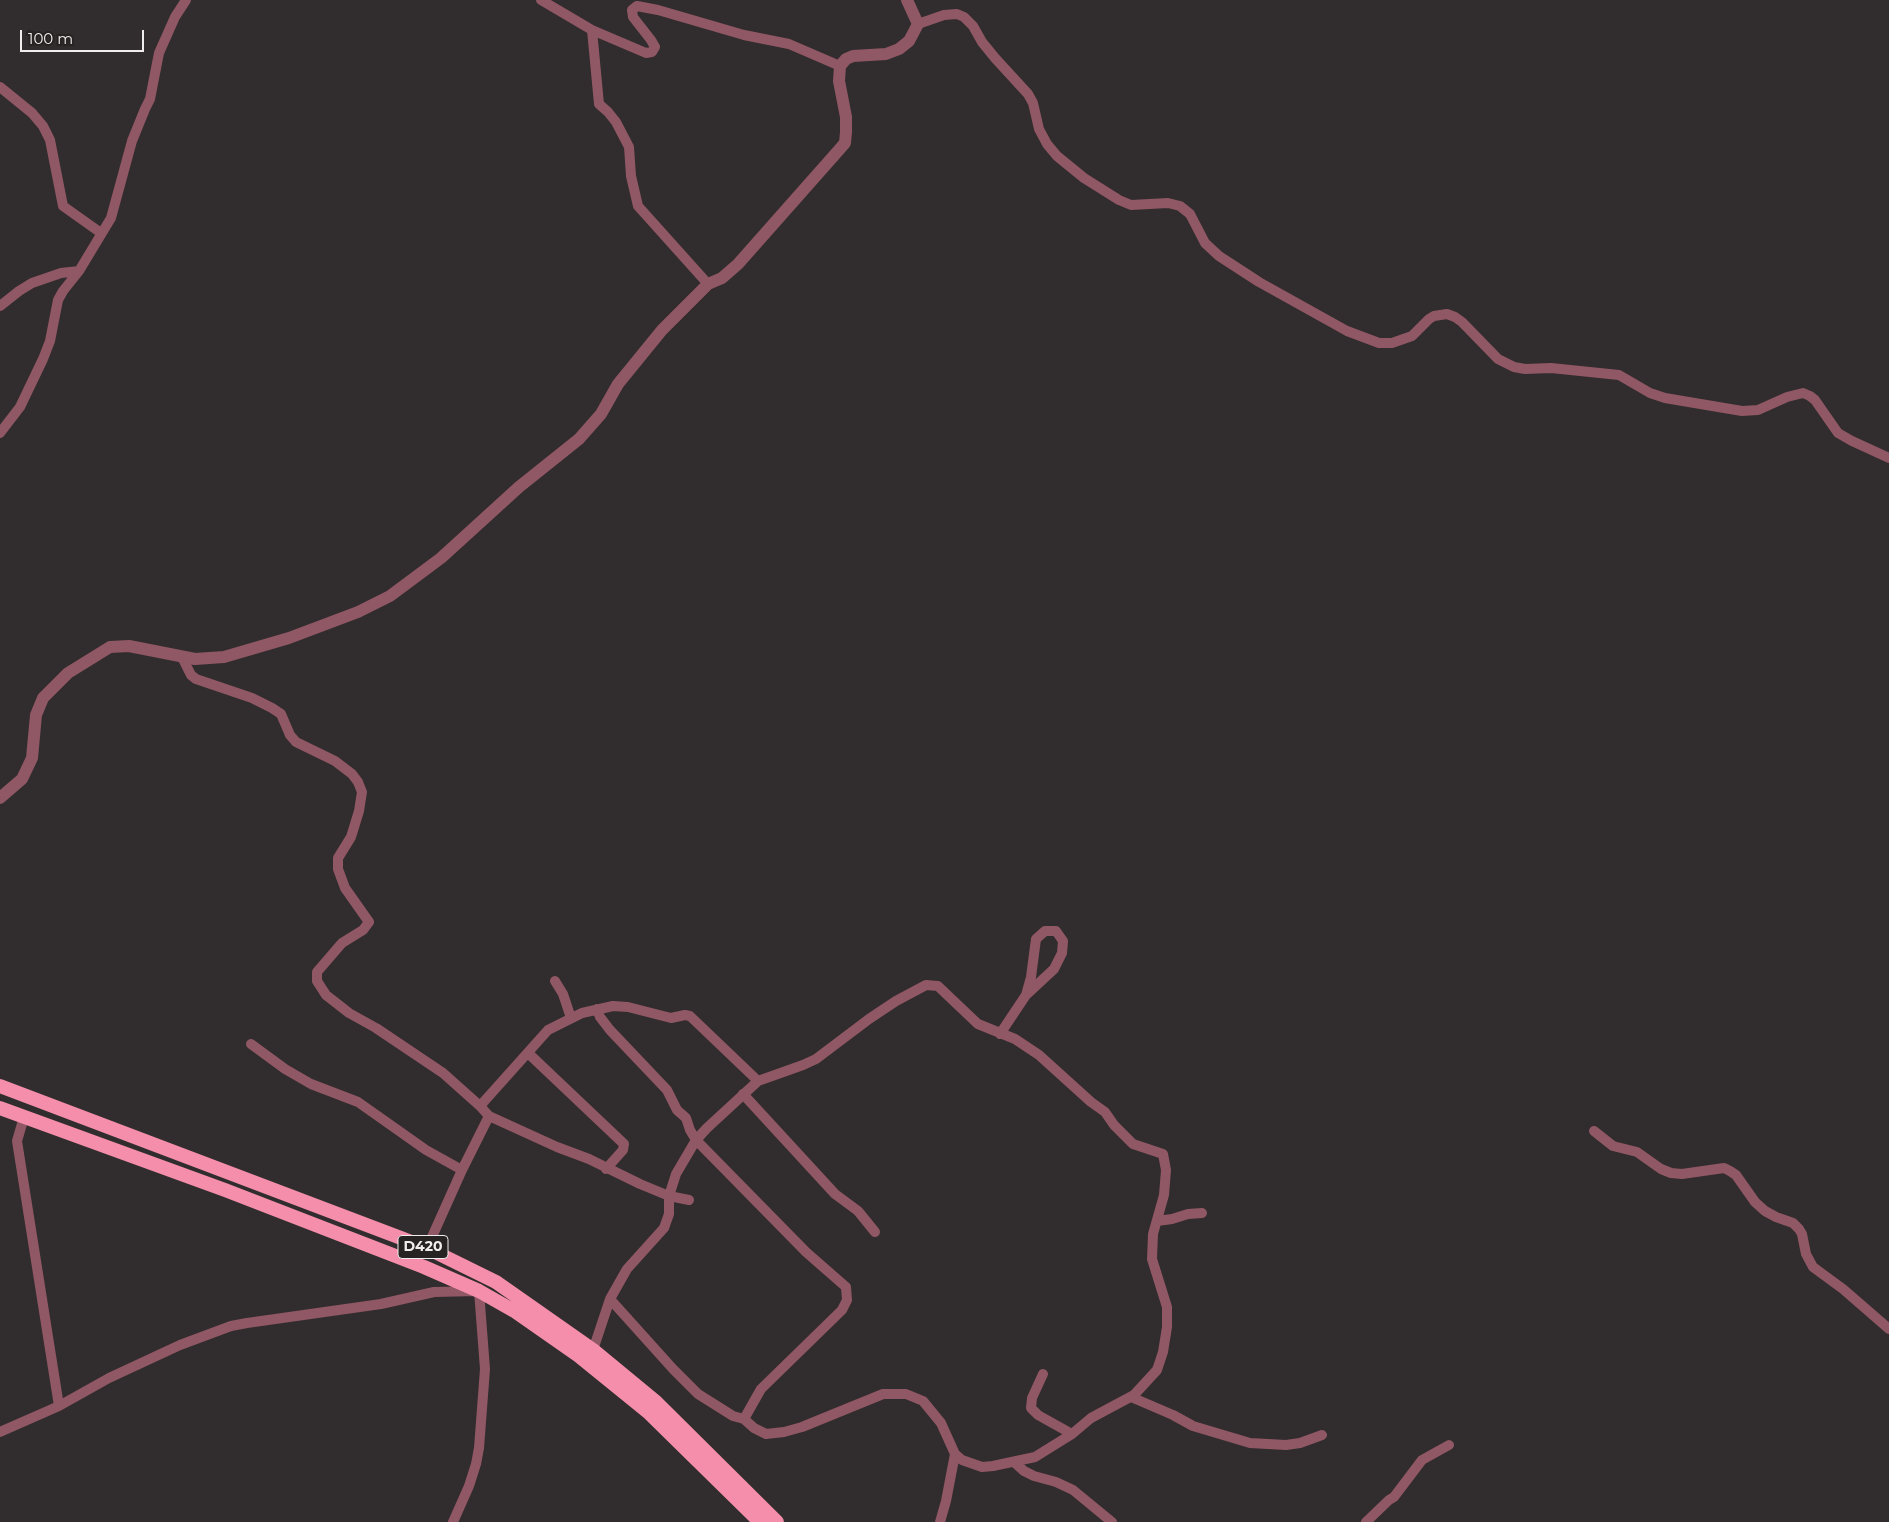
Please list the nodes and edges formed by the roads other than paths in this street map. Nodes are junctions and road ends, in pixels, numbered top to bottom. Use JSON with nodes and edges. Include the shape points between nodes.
{"nodes":[{"id":1,"x":186,"y":0,"type":"edge"},
{"id":2,"x":541,"y":0,"type":"edge"},
{"id":3,"x":907,"y":0,"type":"edge"},
{"id":4,"x":918,"y":24,"type":"junction"},
{"id":5,"x":592,"y":30,"type":"junction"},
{"id":6,"x":840,"y":66,"type":"junction"},
{"id":7,"x":0,"y":87,"type":"edge"},
{"id":8,"x":101,"y":233,"type":"junction"},
{"id":9,"x":79,"y":271,"type":"junction"},
{"id":10,"x":708,"y":284,"type":"junction"},
{"id":11,"x":0,"y":306,"type":"edge"},
{"id":12,"x":0,"y":433,"type":"edge"},
{"id":13,"x":1889,"y":458,"type":"edge"},
{"id":14,"x":182,"y":657,"type":"junction"},
{"id":15,"x":0,"y":798,"type":"edge"},
{"id":16,"x":555,"y":981,"type":"dead end"},
{"id":17,"x":1026,"y":995,"type":"junction"},
{"id":18,"x":597,"y":1009,"type":"junction"},
{"id":19,"x":571,"y":1018,"type":"junction"},
{"id":20,"x":1000,"y":1034,"type":"junction"},
{"id":21,"x":251,"y":1044,"type":"dead end"},
{"id":22,"x":528,"y":1053,"type":"junction"},
{"id":23,"x":758,"y":1081,"type":"junction"},
{"id":24,"x":0,"y":1086,"type":"edge"},
{"id":25,"x":743,"y":1094,"type":"junction"},
{"id":26,"x":480,"y":1106,"type":"junction"},
{"id":27,"x":0,"y":1108,"type":"edge"},
{"id":28,"x":24,"y":1116,"type":"junction"},
{"id":29,"x":489,"y":1116,"type":"junction"},
{"id":30,"x":1594,"y":1131,"type":"dead end"},
{"id":31,"x":696,"y":1140,"type":"junction"},
{"id":32,"x":606,"y":1168,"type":"junction"},
{"id":33,"x":462,"y":1170,"type":"junction"},
{"id":34,"x":669,"y":1196,"type":"junction"},
{"id":35,"x":689,"y":1200,"type":"dead end"},
{"id":36,"x":1202,"y":1212,"type":"dead end"},
{"id":37,"x":1157,"y":1220,"type":"junction"},
{"id":38,"x":875,"y":1232,"type":"dead end"},
{"id":39,"x":427,"y":1248,"type":"junction"},
{"id":40,"x":479,"y":1291,"type":"junction"},
{"id":41,"x":610,"y":1299,"type":"junction"},
{"id":42,"x":1889,"y":1329,"type":"edge"},
{"id":43,"x":593,"y":1350,"type":"junction"},
{"id":44,"x":1043,"y":1374,"type":"dead end"},
{"id":45,"x":1131,"y":1397,"type":"junction"},
{"id":46,"x":59,"y":1406,"type":"junction"},
{"id":47,"x":744,"y":1419,"type":"junction"},
{"id":48,"x":0,"y":1432,"type":"edge"},
{"id":49,"x":1072,"y":1434,"type":"junction"},
{"id":50,"x":1322,"y":1435,"type":"dead end"},
{"id":51,"x":1449,"y":1445,"type":"dead end"},
{"id":52,"x":955,"y":1454,"type":"junction"},
{"id":53,"x":1014,"y":1462,"type":"junction"},
{"id":54,"x":453,"y":1522,"type":"edge"},
{"id":55,"x":760,"y":1522,"type":"edge"},
{"id":56,"x":777,"y":1522,"type":"edge"},
{"id":57,"x":940,"y":1522,"type":"edge"},
{"id":58,"x":1112,"y":1522,"type":"edge"},
{"id":59,"x":1366,"y":1522,"type":"edge"}],
"edges":[{"from":1,"to":8,"type":"street","via":[[175,16],[159,53],[150,99],[132,142],[111,218]]},
{"from":2,"to":5,"type":"street"},
{"from":3,"to":4,"type":"street"},
{"from":4,"to":6,"type":"street","via":[[909,41],[899,49],[874,56],[853,56]]},
{"from":4,"to":13,"type":"street","via":[[944,15],[964,17],[1028,94],[1039,129],[1057,156],[1084,178],[1131,205],[1168,203],[1180,206],[1190,214],[1205,243],[1219,256],[1347,331],[1379,343],[1392,343],[1412,336],[1434,316],[1447,314],[1462,322],[1498,359],[1514,367],[1619,375],[1658,396],[1742,411],[1758,410],[1803,393],[1816,400],[1838,432]]},
{"from":5,"to":6,"type":"street","via":[[641,52],[652,52],[655,47],[633,17],[632,10],[643,6],[789,44]]},
{"from":5,"to":10,"type":"street","via":[[599,104],[616,122],[629,147],[638,206]]},
{"from":6,"to":10,"type":"street","via":[[839,81],[846,117],[845,143],[738,264],[722,278]]},
{"from":7,"to":8,"type":"street","via":[[43,126],[50,140],[63,206]]},
{"from":8,"to":9,"type":"street"},
{"from":9,"to":11,"type":"street","via":[[32,283]]},
{"from":9,"to":12,"type":"street","via":[[58,300],[50,341],[28,393]]},
{"from":10,"to":14,"type":"street","via":[[657,337],[579,439],[519,486],[441,558],[396,592],[358,612],[263,646],[224,657]]},
{"from":14,"to":15,"type":"street","via":[[129,646],[110,646],[68,673],[43,698],[36,715],[32,758],[22,779]]},
{"from":14,"to":26,"type":"street","via":[[196,679],[252,698],[281,714],[296,742],[336,760],[358,782],[362,792],[359,811],[351,838],[338,858],[338,869],[345,888],[369,922],[363,930],[342,943],[317,972],[317,981],[326,995],[437,1069]]},
{"from":16,"to":19,"type":"street"},
{"from":17,"to":17,"type":"street","via":[[1054,969],[1062,953],[1063,941],[1056,930],[1045,931],[1036,939]]},
{"from":17,"to":20,"type":"street"},
{"from":18,"to":19,"type":"street"},
{"from":18,"to":23,"type":"street","via":[[628,1006],[672,1018],[690,1016]]},
{"from":18,"to":31,"type":"street","via":[[610,1030],[667,1090]]},
{"from":19,"to":22,"type":"street","via":[[548,1030]]},
{"from":20,"to":23,"type":"street","via":[[978,1024],[938,986],[929,984],[896,1001],[816,1059]]},
{"from":20,"to":37,"type":"street","via":[[1022,1043],[1039,1055],[1105,1112],[1134,1144],[1163,1154],[1166,1170],[1164,1196]]},
{"from":21,"to":33,"type":"street","via":[[311,1084],[358,1102],[426,1150]]},
{"from":22,"to":26,"type":"street"},
{"from":22,"to":32,"type":"street","via":[[624,1144],[623,1150]]},
{"from":23,"to":25,"type":"street"},
{"from":24,"to":39,"type":"highway","number":"D420"},
{"from":25,"to":31,"type":"street"},
{"from":25,"to":38,"type":"street","via":[[835,1194],[858,1211]]},
{"from":26,"to":29,"type":"street"},
{"from":27,"to":28,"type":"highway","number":"D420"},
{"from":28,"to":40,"type":"highway","number":"D420","via":[[233,1193]]},
{"from":28,"to":46,"type":"street","via":[[17,1140]]},
{"from":29,"to":32,"type":"street"},
{"from":29,"to":33,"type":"street"},
{"from":30,"to":42,"type":"street","via":[[1614,1146],[1637,1152],[1671,1173],[1724,1168],[1736,1175],[1765,1211],[1799,1229],[1812,1266],[1843,1288]]},
{"from":31,"to":34,"type":"street","via":[[676,1174]]},
{"from":31,"to":47,"type":"street","via":[[806,1252],[846,1287],[848,1294],[842,1310],[761,1389]]},
{"from":32,"to":34,"type":"street"},
{"from":33,"to":39,"type":"street"},
{"from":34,"to":35,"type":"street"},
{"from":34,"to":41,"type":"street","via":[[669,1214],[664,1228],[627,1269]]},
{"from":36,"to":37,"type":"street"},
{"from":37,"to":45,"type":"street","via":[[1152,1259],[1167,1306],[1167,1327],[1157,1370]]},
{"from":39,"to":43,"type":"highway","number":"D420","via":[[496,1282]]},
{"from":40,"to":46,"type":"street","via":[[434,1292],[389,1303],[231,1326],[180,1345]]},
{"from":40,"to":54,"type":"street","via":[[485,1370],[479,1448],[469,1486]]},
{"from":40,"to":55,"type":"highway","number":"D420","via":[[516,1312],[579,1356],[648,1412]]},
{"from":41,"to":43,"type":"street"},
{"from":41,"to":47,"type":"street","via":[[698,1394],[733,1416]]},
{"from":43,"to":56,"type":"highway","number":"D420","via":[[656,1402]]},
{"from":44,"to":49,"type":"street","via":[[1031,1408]]},
{"from":45,"to":49,"type":"street","via":[[1091,1418]]},
{"from":45,"to":50,"type":"street","via":[[1194,1426],[1250,1443],[1286,1445]]},
{"from":46,"to":48,"type":"street"},
{"from":47,"to":52,"type":"street","via":[[766,1434],[784,1432],[883,1394],[906,1394],[923,1401],[940,1422]]},
{"from":49,"to":53,"type":"street","via":[[1035,1456]]},
{"from":51,"to":59,"type":"street","via":[[1422,1460],[1394,1497]]},
{"from":52,"to":53,"type":"street","via":[[982,1467]]},
{"from":52,"to":57,"type":"street"},
{"from":53,"to":58,"type":"street","via":[[1034,1476],[1073,1490]]}]}
